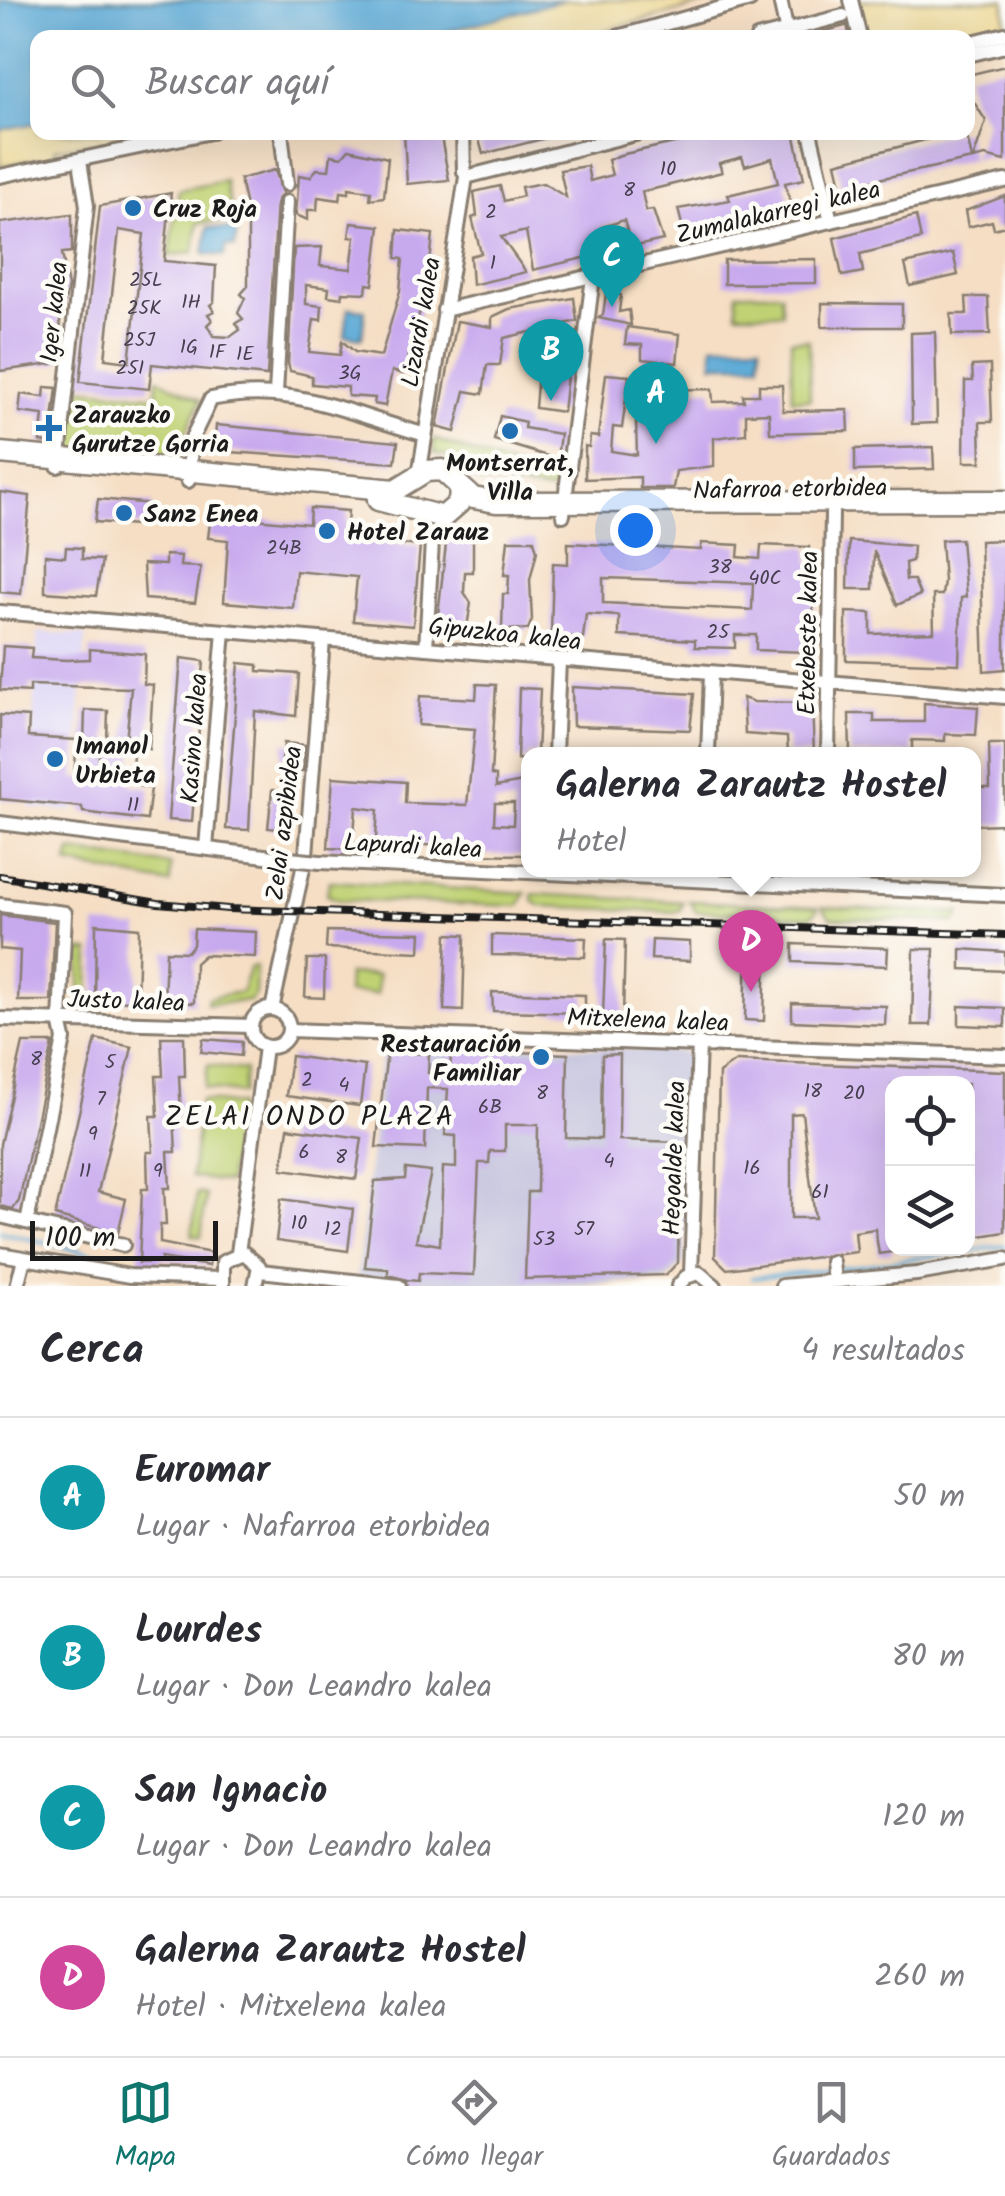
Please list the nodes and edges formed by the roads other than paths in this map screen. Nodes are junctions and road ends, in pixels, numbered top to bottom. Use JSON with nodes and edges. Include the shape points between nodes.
{"nodes":[{"id":1,"x":750,"y":0,"type":"edge"},
{"id":2,"x":780,"y":0,"type":"edge"},
{"id":3,"x":851,"y":0,"type":"edge"},
{"id":4,"x":843,"y":16,"type":"dead end"},
{"id":5,"x":643,"y":30,"type":"edge"},
{"id":6,"x":786,"y":30,"type":"edge"},
{"id":7,"x":799,"y":30,"type":"edge"},
{"id":8,"x":858,"y":30,"type":"edge"},
{"id":9,"x":1005,"y":34,"type":"edge"},
{"id":10,"x":975,"y":41,"type":"edge"},
{"id":11,"x":1005,"y":46,"type":"edge"},
{"id":12,"x":975,"y":52,"type":"edge"},
{"id":13,"x":174,"y":140,"type":"edge"},
{"id":14,"x":282,"y":140,"type":"edge"},
{"id":15,"x":463,"y":140,"type":"edge"},
{"id":16,"x":610,"y":140,"type":"edge"},
{"id":17,"x":812,"y":140,"type":"edge"},
{"id":18,"x":80,"y":161,"type":"junction"},
{"id":19,"x":465,"y":174,"type":"junction"},
{"id":20,"x":0,"y":176,"type":"edge"},
{"id":21,"x":1005,"y":181,"type":"edge"},
{"id":22,"x":287,"y":184,"type":"dead end"},
{"id":23,"x":287,"y":202,"type":"dead end"},
{"id":24,"x":831,"y":222,"type":"junction"},
{"id":25,"x":593,"y":277,"type":"junction"},
{"id":26,"x":444,"y":310,"type":"junction"},
{"id":27,"x":276,"y":393,"type":"junction"},
{"id":28,"x":423,"y":434,"type":"junction"},
{"id":29,"x":0,"y":457,"type":"edge"},
{"id":30,"x":59,"y":463,"type":"junction"},
{"id":31,"x":188,"y":476,"type":"junction"},
{"id":32,"x":417,"y":478,"type":"junction"},
{"id":33,"x":460,"y":487,"type":"junction"},
{"id":34,"x":1005,"y":500,"type":"edge"},
{"id":35,"x":564,"y":510,"type":"junction"},
{"id":36,"x":1005,"y":510,"type":"edge"},
{"id":37,"x":435,"y":513,"type":"junction"},
{"id":38,"x":832,"y":513,"type":"junction"},
{"id":39,"x":0,"y":612,"type":"edge"},
{"id":40,"x":224,"y":632,"type":"junction"},
{"id":41,"x":324,"y":640,"type":"junction"},
{"id":42,"x":426,"y":648,"type":"junction"},
{"id":43,"x":559,"y":662,"type":"junction"},
{"id":44,"x":711,"y":674,"type":"junction"},
{"id":45,"x":826,"y":683,"type":"junction"},
{"id":46,"x":1005,"y":698,"type":"edge"},
{"id":47,"x":554,"y":747,"type":"edge"},
{"id":48,"x":708,"y":747,"type":"edge"},
{"id":49,"x":828,"y":747,"type":"edge"},
{"id":50,"x":0,"y":823,"type":"edge"},
{"id":51,"x":206,"y":848,"type":"junction"},
{"id":52,"x":521,"y":871,"type":"edge"},
{"id":53,"x":724,"y":877,"type":"edge"},
{"id":54,"x":831,"y":877,"type":"edge"},
{"id":55,"x":832,"y":887,"type":"junction"},
{"id":56,"x":1005,"y":895,"type":"edge"},
{"id":57,"x":0,"y":905,"type":"edge"},
{"id":58,"x":272,"y":1009,"type":"junction"},
{"id":59,"x":0,"y":1019,"type":"edge"},
{"id":60,"x":60,"y":1020,"type":"junction"},
{"id":61,"x":251,"y":1026,"type":"junction"},
{"id":62,"x":289,"y":1030,"type":"junction"},
{"id":63,"x":699,"y":1043,"type":"junction"},
{"id":64,"x":265,"y":1046,"type":"junction"},
{"id":65,"x":1005,"y":1056,"type":"edge"},
{"id":66,"x":0,"y":1216,"type":"edge"},
{"id":67,"x":27,"y":1222,"type":"junction"},
{"id":68,"x":123,"y":1244,"type":"dead end"},
{"id":69,"x":238,"y":1253,"type":"junction"},
{"id":70,"x":0,"y":1254,"type":"edge"},
{"id":71,"x":24,"y":1259,"type":"junction"},
{"id":72,"x":1005,"y":1259,"type":"edge"},
{"id":73,"x":832,"y":1262,"type":"dead end"},
{"id":74,"x":260,"y":1272,"type":"junction"},
{"id":75,"x":692,"y":1274,"type":"junction"},
{"id":76,"x":222,"y":1282,"type":"edge"},
{"id":77,"x":834,"y":1282,"type":"junction"},
{"id":78,"x":17,"y":1286,"type":"edge"},
{"id":79,"x":256,"y":1286,"type":"edge"},
{"id":80,"x":399,"y":1286,"type":"edge"},
{"id":81,"x":678,"y":1286,"type":"edge"},
{"id":82,"x":716,"y":1286,"type":"edge"},
{"id":83,"x":782,"y":1286,"type":"edge"}],
"edges":[{"from":1,"to":5,"type":"street"},
{"from":2,"to":6,"type":"street"},
{"from":3,"to":8,"type":"street"},
{"from":4,"to":7,"type":"street"},
{"from":9,"to":10,"type":"street"},
{"from":11,"to":12,"type":"street"},
{"from":13,"to":18,"type":"street"},
{"from":14,"to":22,"type":"street"},
{"from":15,"to":19,"type":"street","name":"Lizardi kalea"},
{"from":16,"to":19,"type":"street"},
{"from":17,"to":24,"type":"street"},
{"from":18,"to":20,"type":"street"},
{"from":18,"to":30,"type":"street","name":"Iger kalea","via":[[87,206]]},
{"from":19,"to":26,"type":"street","name":"Lizardi kalea"},
{"from":21,"to":24,"type":"street","name":"Zumalakarregi kalea"},
{"from":23,"to":27,"type":"street"},
{"from":24,"to":25,"type":"street","name":"Zumalakarregi kalea"},
{"from":25,"to":26,"type":"street","name":"Zumalakarregi kalea"},
{"from":25,"to":35,"type":"street"},
{"from":26,"to":28,"type":"street","name":"Lizardi kalea"},
{"from":27,"to":28,"type":"street"},
{"from":27,"to":31,"type":"street","via":[[212,399],[192,438]]},
{"from":28,"to":32,"type":"street","name":"Lizardi kalea"},
{"from":29,"to":30,"type":"highway","name":"Nafarroa etorbidea"},
{"from":29,"to":30,"type":"highway","name":"Nafarroa etorbidea","via":[[26,454]]},
{"from":30,"to":31,"type":"highway","name":"Nafarroa etorbidea"},
{"from":31,"to":32,"type":"highway","name":"Nafarroa etorbidea","via":[[395,490]]},
{"from":31,"to":37,"type":"highway","name":"Nafarroa etorbidea","via":[[400,502]]},
{"from":32,"to":33,"type":"highway","name":"Nafarroa etorbidea","via":[[442,470]]},
{"from":32,"to":37,"type":"highway","via":[[412,498]]},
{"from":33,"to":35,"type":"highway","name":"Nafarroa etorbidea","via":[[473,498]]},
{"from":33,"to":37,"type":"highway"},
{"from":34,"to":35,"type":"highway","name":"Nafarroa etorbidea"},
{"from":35,"to":37,"type":"highway","name":"Nafarroa etorbidea"},
{"from":35,"to":38,"type":"highway","name":"Nafarroa etorbidea"},
{"from":36,"to":38,"type":"highway","name":"Nafarroa etorbidea"},
{"from":37,"to":42,"type":"street"},
{"from":38,"to":45,"type":"street","name":"Etxebeste kalea"},
{"from":39,"to":40,"type":"street","name":"Gipuzkoa kalea"},
{"from":40,"to":41,"type":"street","name":"Gipuzkoa kalea"},
{"from":40,"to":51,"type":"street","name":"Kasino kalea"},
{"from":41,"to":42,"type":"street","name":"Gipuzkoa kalea"},
{"from":41,"to":58,"type":"street","name":"Zelai azpibidea","via":[[306,855]]},
{"from":42,"to":43,"type":"street","name":"Gipuzkoa kalea"},
{"from":43,"to":44,"type":"street","name":"Gipuzkoa kalea"},
{"from":43,"to":47,"type":"street"},
{"from":44,"to":45,"type":"street","name":"Gipuzkoa kalea"},
{"from":44,"to":48,"type":"street"},
{"from":45,"to":46,"type":"street","name":"Gipuzkoa kalea"},
{"from":45,"to":49,"type":"street","name":"Etxebeste kalea"},
{"from":50,"to":51,"type":"street","name":"Lapurdi kalea"},
{"from":51,"to":52,"type":"street","name":"Lapurdi kalea","bridge":true,"via":[[320,862]]},
{"from":53,"to":55,"type":"street","name":"Lapurdi kalea"},
{"from":54,"to":55,"type":"street"},
{"from":55,"to":56,"type":"street","name":"Lapurdi kalea"},
{"from":57,"to":60,"type":"street","via":[[65,913]]},
{"from":58,"to":61,"type":"street","via":[[258,1013]]},
{"from":58,"to":62,"type":"street"},
{"from":59,"to":60,"type":"street","name":"Justo kalea"},
{"from":60,"to":61,"type":"street","name":"Justo kalea"},
{"from":60,"to":67,"type":"street","via":[[64,1039]]},
{"from":61,"to":64,"type":"street"},
{"from":62,"to":63,"type":"street","name":"Mitxelena kalea"},
{"from":62,"to":64,"type":"street","via":[[279,1045]]},
{"from":63,"to":65,"type":"street","name":"Mitxelena kalea"},
{"from":63,"to":75,"type":"street","name":"Hegoalde kalea"},
{"from":64,"to":69,"type":"street"},
{"from":66,"to":67,"type":"street"},
{"from":67,"to":68,"type":"street"},
{"from":69,"to":74,"type":"street","via":[[253,1258]]},
{"from":69,"to":76,"type":"street","via":[[223,1262]]},
{"from":70,"to":71,"type":"street"},
{"from":71,"to":76,"type":"street"},
{"from":71,"to":78,"type":"street"},
{"from":72,"to":77,"type":"street"},
{"from":73,"to":77,"type":"street"},
{"from":74,"to":79,"type":"street"},
{"from":74,"to":80,"type":"street"},
{"from":75,"to":81,"type":"street"},
{"from":75,"to":82,"type":"street","via":[[704,1274]]},
{"from":77,"to":83,"type":"street"}]}
